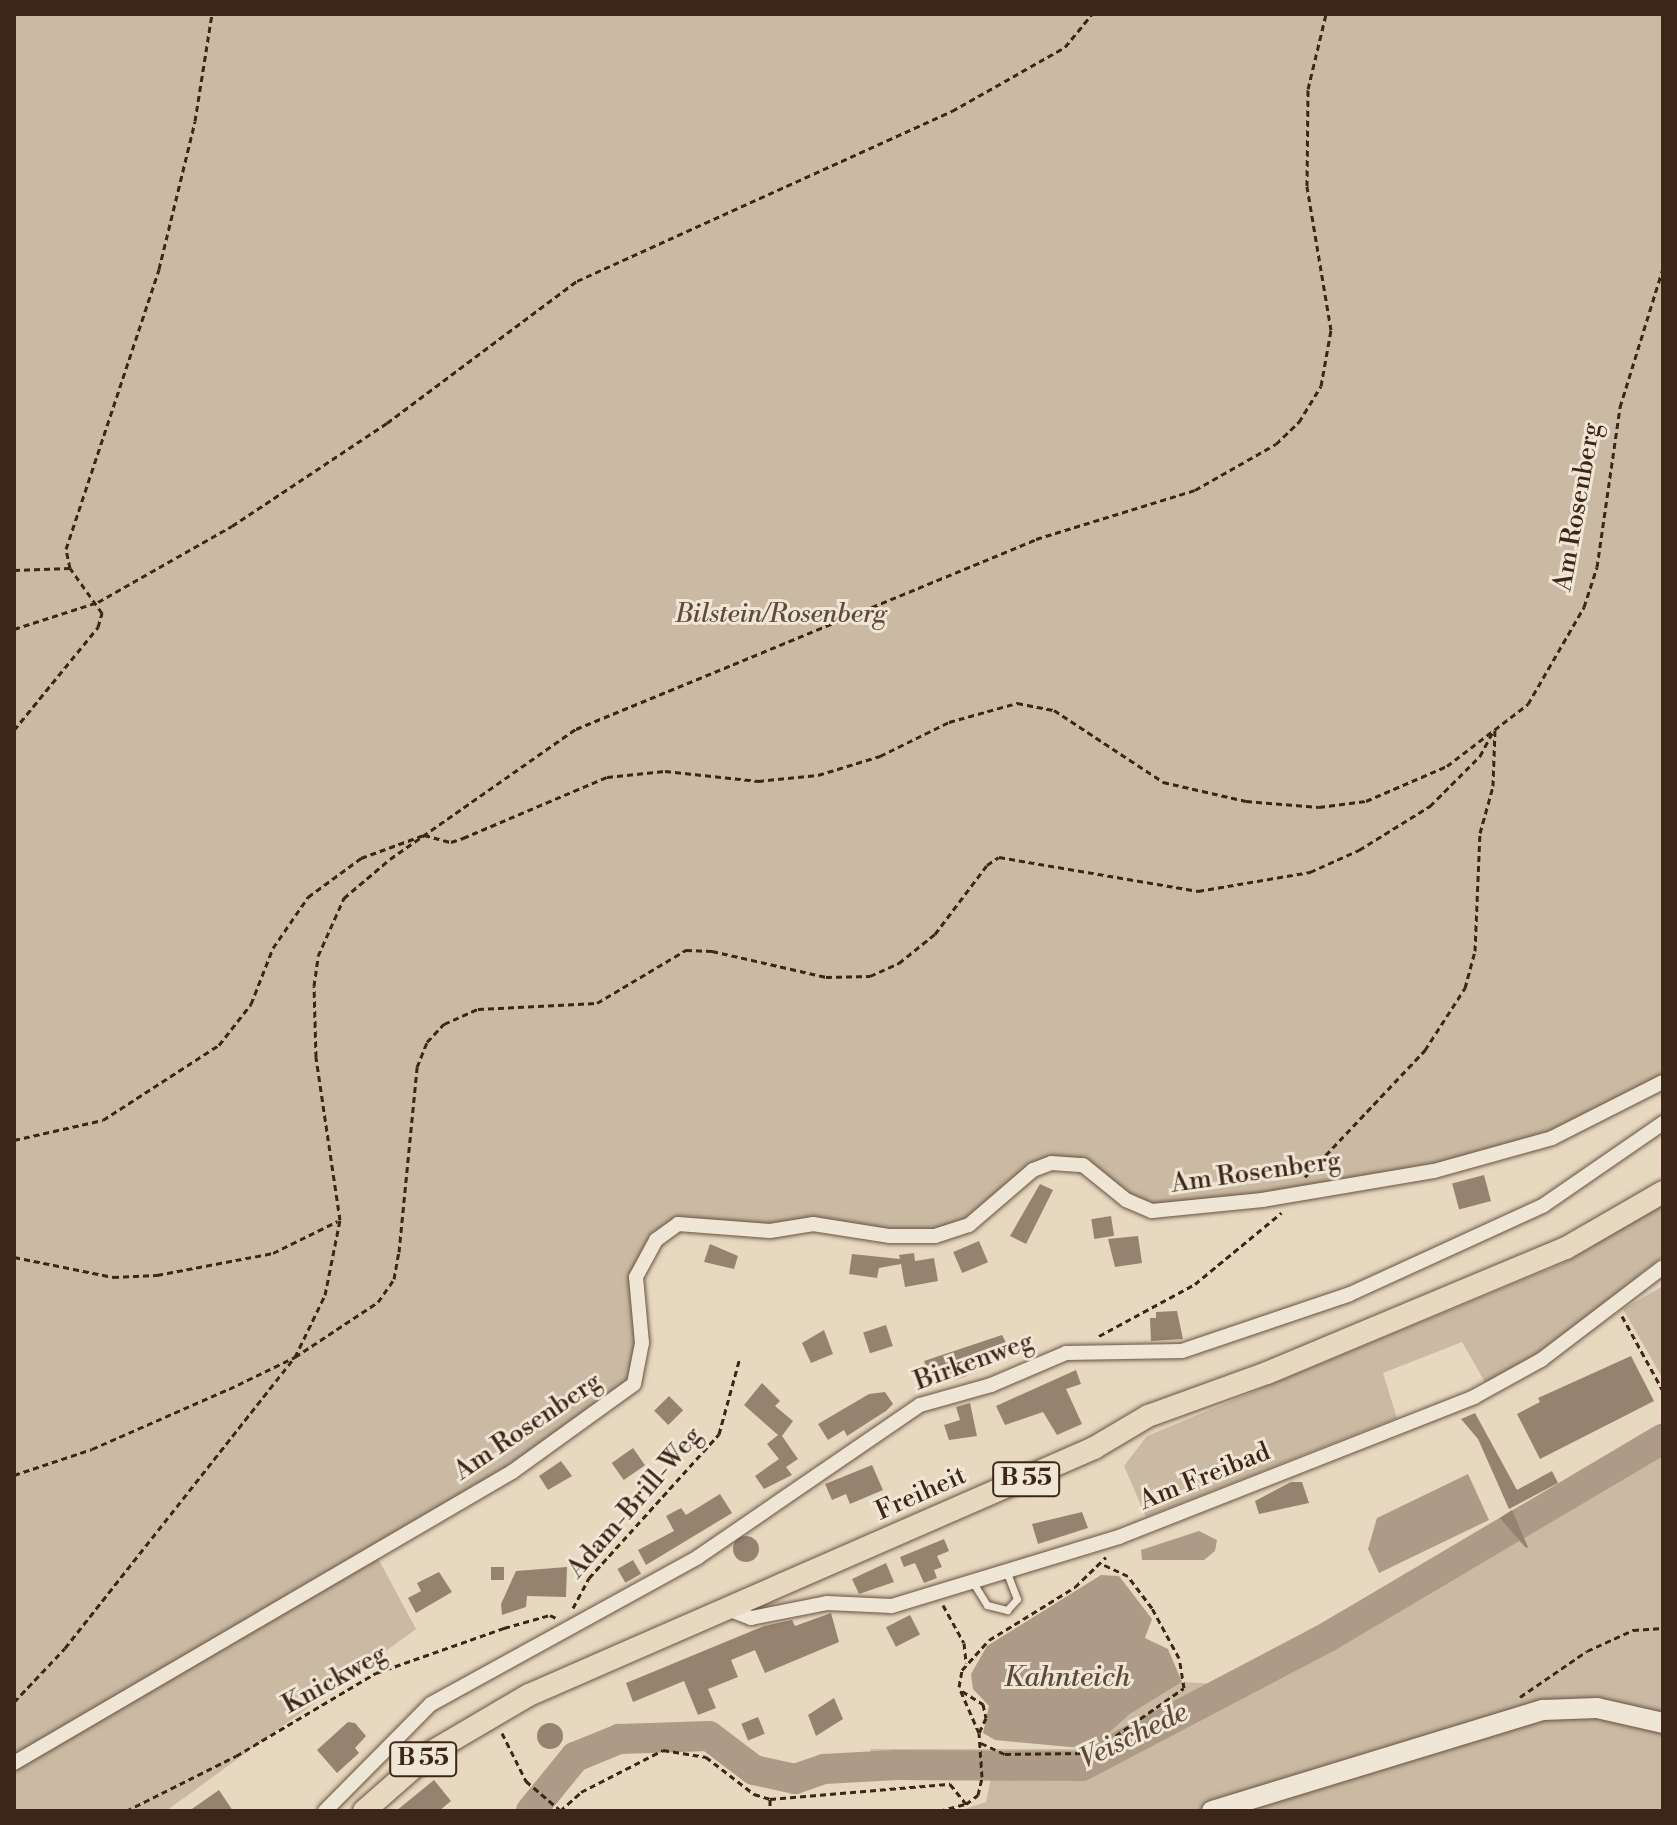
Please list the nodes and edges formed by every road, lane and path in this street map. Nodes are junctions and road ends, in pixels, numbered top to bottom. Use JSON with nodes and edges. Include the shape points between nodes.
{"nodes":[{"id":1,"x":212,"y":14,"type":"edge"},
{"id":2,"x":1092,"y":14,"type":"edge"},
{"id":3,"x":1326,"y":14,"type":"edge"},
{"id":4,"x":1663,"y":268,"type":"edge"},
{"id":5,"x":70,"y":568,"type":"junction"},
{"id":6,"x":14,"y":570,"type":"edge"},
{"id":7,"x":98,"y":602,"type":"junction"},
{"id":8,"x":14,"y":629,"type":"edge"},
{"id":9,"x":1495,"y":729,"type":"junction"},
{"id":10,"x":14,"y":730,"type":"edge"},
{"id":11,"x":424,"y":835,"type":"junction"},
{"id":12,"x":1663,"y":1082,"type":"edge"},
{"id":13,"x":1663,"y":1123,"type":"edge"},
{"id":14,"x":14,"y":1140,"type":"edge"},
{"id":15,"x":1663,"y":1192,"type":"edge"},
{"id":16,"x":1295,"y":1194,"type":"junction"},
{"id":17,"x":340,"y":1220,"type":"junction"},
{"id":18,"x":14,"y":1257,"type":"edge"},
{"id":19,"x":1663,"y":1267,"type":"edge"},
{"id":20,"x":1614,"y":1302,"type":"junction"},
{"id":21,"x":1066,"y":1353,"type":"junction"},
{"id":22,"x":295,"y":1357,"type":"junction"},
{"id":23,"x":740,"y":1357,"type":"dead end"},
{"id":24,"x":1663,"y":1391,"type":"edge"},
{"id":25,"x":14,"y":1475,"type":"edge"},
{"id":26,"x":1119,"y":1537,"type":"junction"},
{"id":27,"x":1102,"y":1564,"type":"junction"},
{"id":28,"x":1006,"y":1571,"type":"junction"},
{"id":29,"x":972,"y":1581,"type":"junction"},
{"id":30,"x":936,"y":1592,"type":"junction"},
{"id":31,"x":725,"y":1608,"type":"junction"},
{"id":32,"x":570,"y":1627,"type":"junction"},
{"id":33,"x":1663,"y":1628,"type":"edge"},
{"id":34,"x":966,"y":1663,"type":"junction"},
{"id":35,"x":960,"y":1690,"type":"junction"},
{"id":36,"x":14,"y":1702,"type":"edge"},
{"id":37,"x":489,"y":1718,"type":"junction"},
{"id":38,"x":1499,"y":1721,"type":"junction"},
{"id":39,"x":1663,"y":1723,"type":"edge"},
{"id":40,"x":979,"y":1733,"type":"junction"},
{"id":41,"x":980,"y":1742,"type":"junction"},
{"id":42,"x":14,"y":1763,"type":"edge"},
{"id":43,"x":770,"y":1799,"type":"junction"},
{"id":44,"x":966,"y":1804,"type":"junction"},
{"id":45,"x":126,"y":1811,"type":"edge"},
{"id":46,"x":325,"y":1811,"type":"edge"},
{"id":47,"x":364,"y":1811,"type":"edge"},
{"id":48,"x":560,"y":1811,"type":"edge"},
{"id":49,"x":770,"y":1811,"type":"edge"},
{"id":50,"x":939,"y":1811,"type":"edge"},
{"id":51,"x":1212,"y":1811,"type":"edge"}],
"edges":[{"from":1,"to":5,"type":"path","via":[[195,121],[159,269],[75,513],[66,549]]},
{"from":2,"to":7,"type":"path","via":[[1065,47],[952,111],[577,281],[318,470]]},
{"from":3,"to":11,"type":"path","via":[[1308,89],[1307,186],[1331,330],[1321,386],[1299,422],[1276,444],[1195,490],[1036,539],[576,729]]},
{"from":4,"to":9,"type":"path","name":"Am Rosenberg","via":[[1620,407],[1597,567],[1584,607],[1528,704]]},
{"from":5,"to":6,"type":"path"},
{"from":5,"to":7,"type":"path"},
{"from":7,"to":8,"type":"path"},
{"from":7,"to":10,"type":"path","via":[[98,627]]},
{"from":9,"to":11,"type":"path","name":"Am Rosenberg","via":[[1447,766],[1366,801],[1291,806],[1208,796],[1163,782],[1054,710],[1017,703],[949,722],[880,756],[818,775],[758,781],[665,771],[618,775],[451,842]]},
{"from":9,"to":16,"type":"path","via":[[1493,786],[1480,833],[1475,951],[1465,988],[1425,1050],[1313,1164]]},
{"from":9,"to":22,"type":"path","via":[[1480,756],[1430,806],[1359,850],[1310,872],[1198,891],[999,857],[987,865],[935,934],[899,963],[870,976],[826,977],[686,950],[597,1003],[478,1009],[444,1024],[427,1042],[417,1067],[394,1279],[378,1302]]},
{"from":11,"to":14,"type":"path","via":[[361,858],[308,897],[273,948],[251,1004],[219,1045],[103,1120]]},
{"from":11,"to":17,"type":"path","via":[[344,898],[318,956],[316,1057]]},
{"from":12,"to":16,"type":"street","name":"Am Rosenberg","via":[[1552,1138],[1434,1171]]},
{"from":13,"to":21,"type":"street","name":"Birkenweg","via":[[1544,1205],[1350,1294],[1182,1351]]},
{"from":15,"to":31,"type":"main road","name":"Freiheit","number":"B 55","via":[[1566,1248],[1255,1379],[1148,1416],[1094,1448]]},
{"from":16,"to":21,"type":"path","via":[[1285,1210],[1195,1284]]},
{"from":16,"to":42,"type":"street","name":"Am Rosenberg","via":[[1152,1211],[1126,1200],[1083,1165],[1051,1163],[1033,1170],[969,1225],[935,1236],[890,1236],[813,1224],[770,1231],[678,1224],[656,1240],[636,1277],[642,1343],[634,1384],[512,1472]]},
{"from":17,"to":18,"type":"path","via":[[273,1253],[157,1275],[113,1277]]},
{"from":17,"to":22,"type":"path","via":[[325,1295]]},
{"from":19,"to":20,"type":"street","name":"Am Freibad"},
{"from":20,"to":24,"type":"path"},
{"from":20,"to":26,"type":"street","name":"Am Freibad","via":[[1541,1360],[1474,1397]]},
{"from":21,"to":32,"type":"street","name":"Birkenweg","via":[[991,1385],[920,1405],[698,1557]]},
{"from":22,"to":25,"type":"path","via":[[92,1449]]},
{"from":22,"to":36,"type":"path","via":[[65,1648]]},
{"from":23,"to":32,"type":"path","name":"Adam-Brill-Weg","via":[[719,1434],[589,1578],[574,1604]]},
{"from":26,"to":27,"type":"path"},
{"from":26,"to":28,"type":"street","name":"Am Freibad"},
{"from":27,"to":34,"type":"path","via":[[1075,1587],[989,1640]]},
{"from":27,"to":41,"type":"path","via":[[1128,1576],[1152,1608],[1179,1658],[1184,1688],[1091,1753],[1005,1754]]},
{"from":28,"to":29,"type":"street","name":"Am Freibad"},
{"from":28,"to":29,"type":"lane","via":[[1017,1599],[1007,1610],[987,1605]]},
{"from":29,"to":30,"type":"street","name":"Am Freibad"},
{"from":30,"to":31,"type":"street","name":"Am Freibad","via":[[892,1606],[827,1603],[751,1618]]},
{"from":30,"to":34,"type":"path","via":[[964,1643]]},
{"from":31,"to":37,"type":"main road","name":"Freiheit","number":"B 55"},
{"from":32,"to":45,"type":"path","name":"Knickweg","via":[[550,1615],[414,1657]]},
{"from":32,"to":46,"type":"street","name":"Birkenweg","via":[[431,1704]]},
{"from":33,"to":38,"type":"path","via":[[1633,1630],[1587,1651],[1525,1690]]},
{"from":34,"to":35,"type":"path"},
{"from":35,"to":40,"type":"path"},
{"from":35,"to":40,"type":"path","via":[[983,1704],[986,1718]]},
{"from":37,"to":47,"type":"main road","name":"Freiheit","number":"B 55","via":[[430,1753]]},
{"from":37,"to":48,"type":"path","via":[[526,1781]]},
{"from":38,"to":39,"type":"main road","via":[[1543,1710],[1597,1708]]},
{"from":38,"to":51,"type":"main road"},
{"from":40,"to":41,"type":"path"},
{"from":41,"to":44,"type":"path","via":[[978,1795]]},
{"from":43,"to":44,"type":"path","via":[[950,1784]]},
{"from":43,"to":48,"type":"path","via":[[754,1794],[706,1757],[663,1750],[581,1792]]},
{"from":43,"to":49,"type":"path"},
{"from":44,"to":50,"type":"path"}]}
